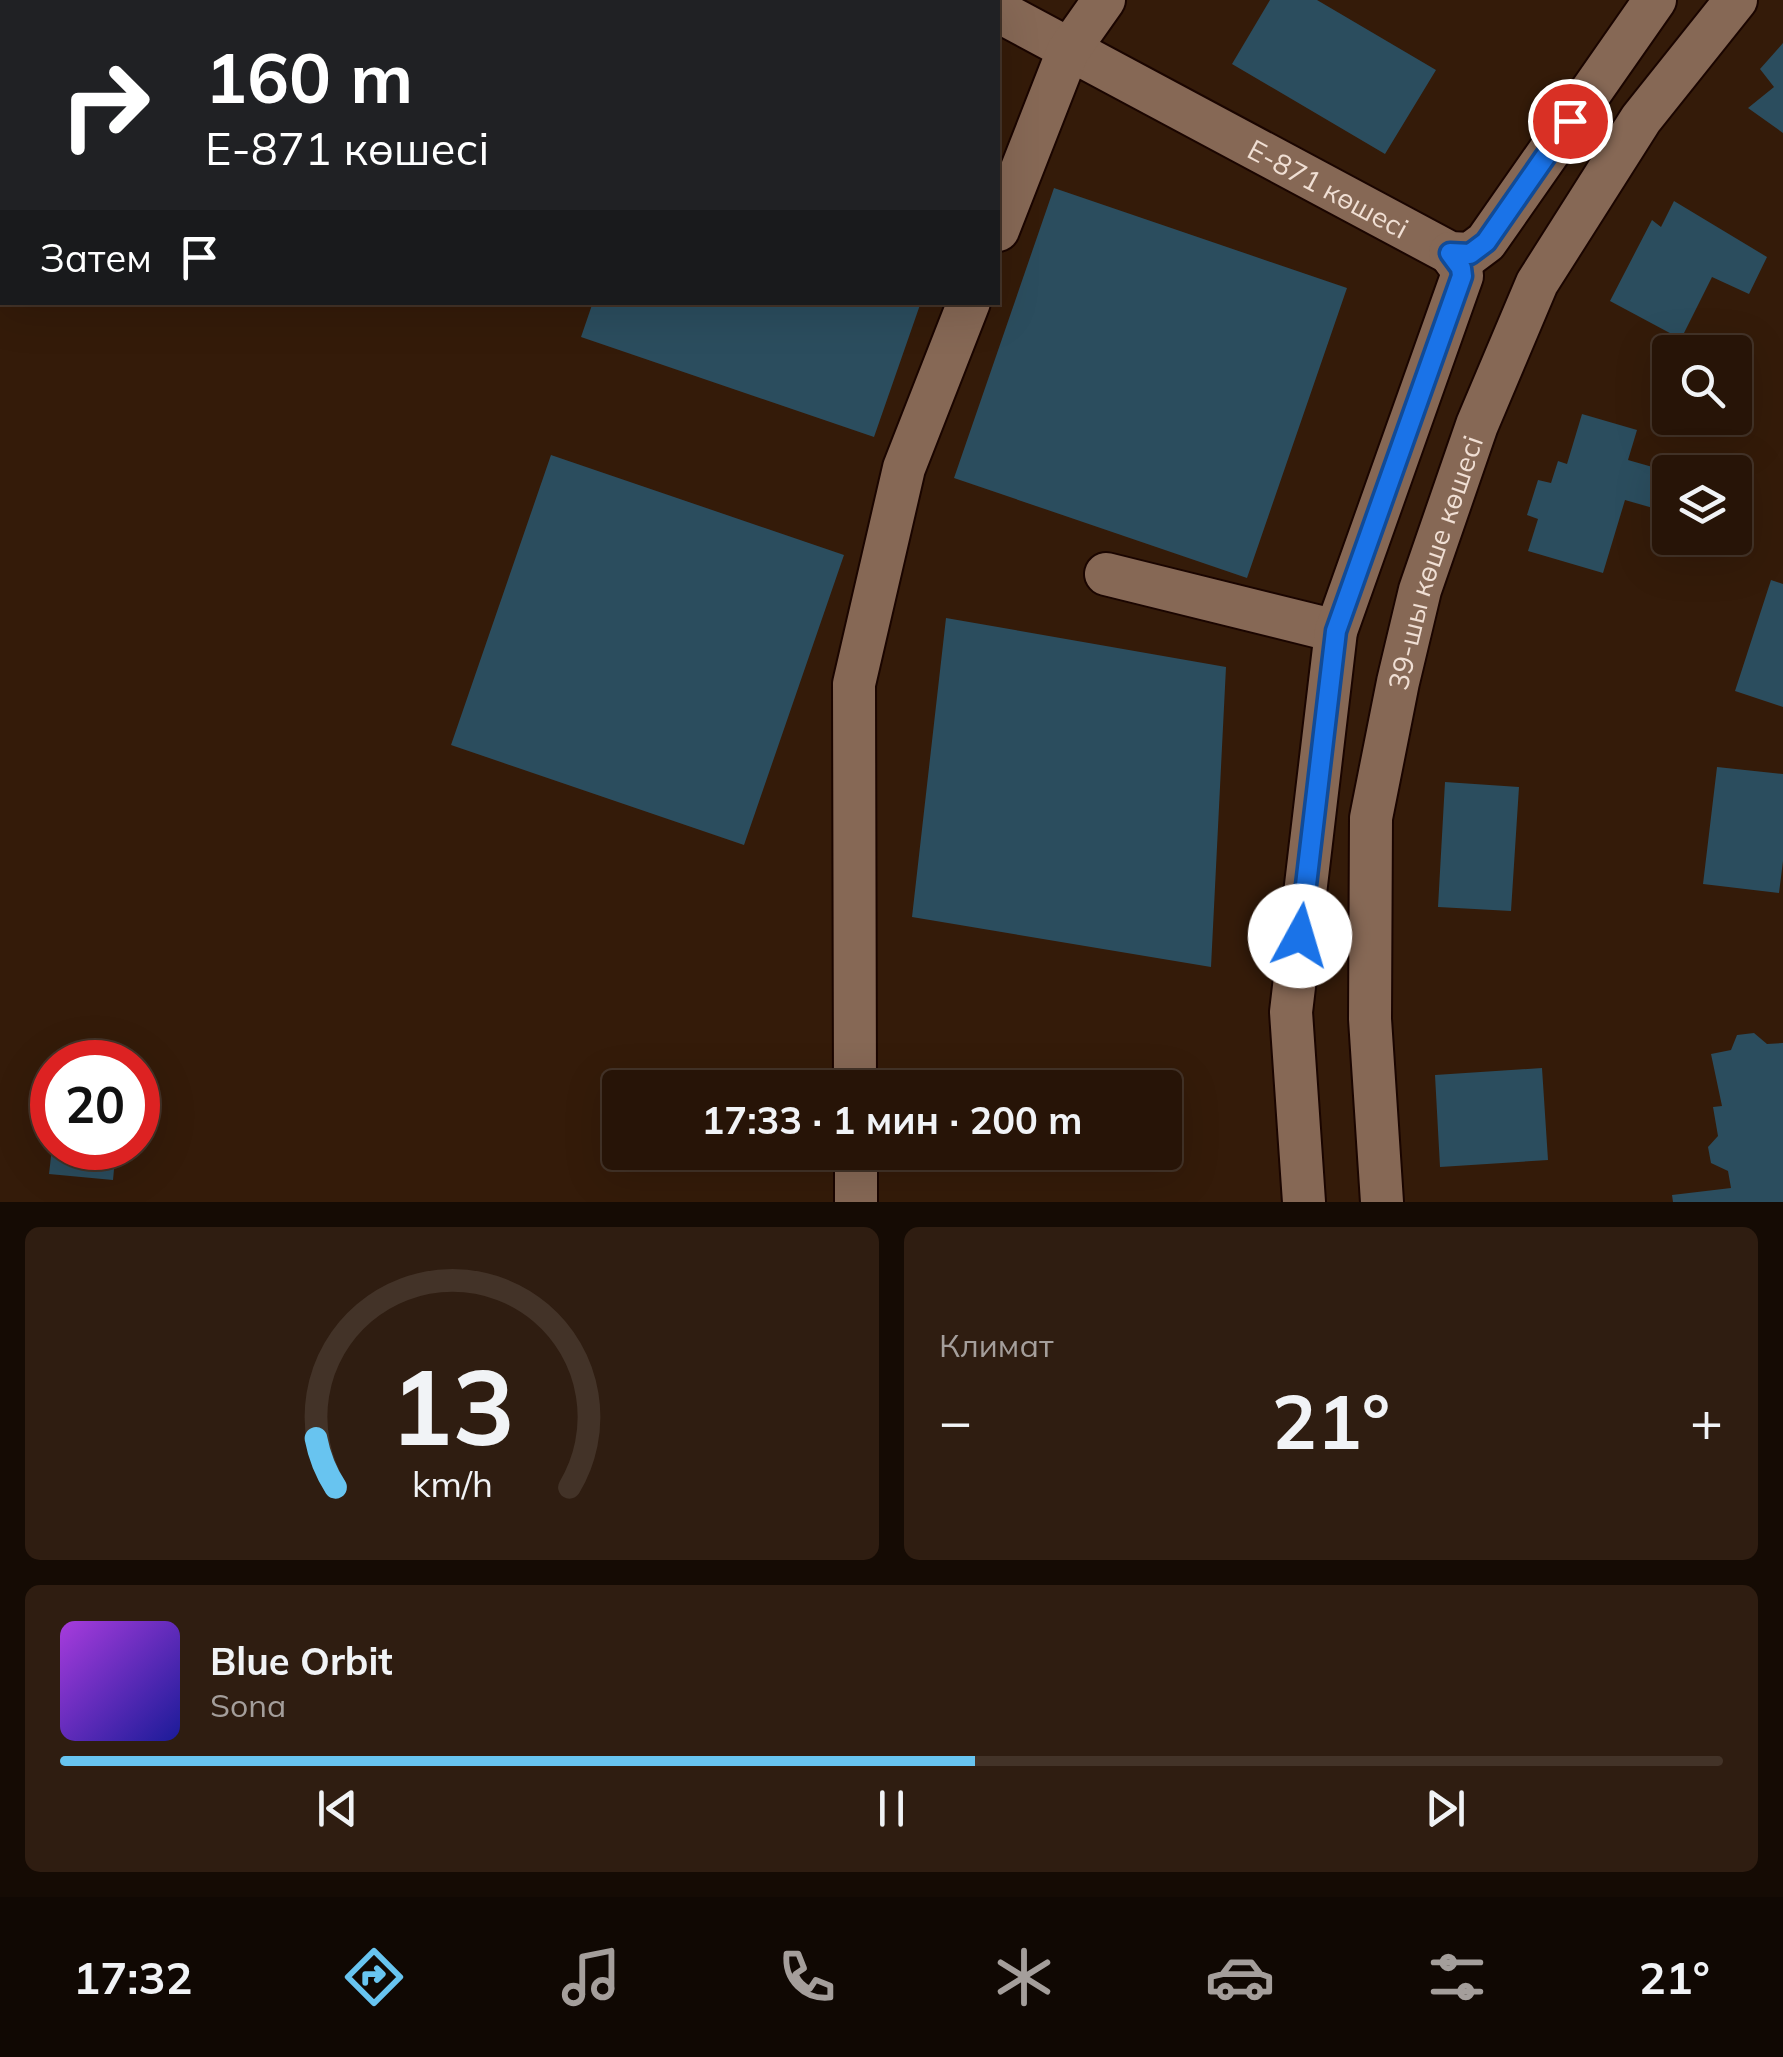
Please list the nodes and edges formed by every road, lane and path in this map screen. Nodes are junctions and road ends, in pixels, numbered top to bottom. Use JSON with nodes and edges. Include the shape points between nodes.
{"nodes":[{"id":1,"x":1104,"y":0,"type":"edge"},
{"id":2,"x":1655,"y":0,"type":"edge"},
{"id":3,"x":1736,"y":0,"type":"edge"},
{"id":4,"x":1000,"y":12,"type":"edge"},
{"id":5,"x":1068,"y":51,"type":"junction"},
{"id":6,"x":1000,"y":225,"type":"edge"},
{"id":7,"x":1450,"y":253,"type":"junction"},
{"id":8,"x":968,"y":305,"type":"edge"},
{"id":9,"x":1106,"y":574,"type":"dead end"},
{"id":10,"x":1336,"y":631,"type":"junction"},
{"id":11,"x":856,"y":1070,"type":"edge"},
{"id":12,"x":856,"y":1170,"type":"edge"},
{"id":13,"x":856,"y":1202,"type":"edge"},
{"id":14,"x":1304,"y":1202,"type":"edge"},
{"id":15,"x":1382,"y":1202,"type":"edge"}],
"edges":[{"from":1,"to":5,"type":"street"},
{"from":2,"to":7,"type":"street","via":[[1486,242],[1470,254]]},
{"from":3,"to":15,"type":"street","name":"39-шы көше көшесі","via":[[1641,119],[1537,284],[1420,590],[1371,818],[1370,1019]]},
{"from":4,"to":5,"type":"street","name":"Е-871 көшесі"},
{"from":5,"to":6,"type":"street"},
{"from":5,"to":7,"type":"street","name":"Е-871 көшесі"},
{"from":7,"to":10,"type":"street","via":[[1462,276]]},
{"from":8,"to":11,"type":"street","via":[[904,468],[854,684]]},
{"from":9,"to":10,"type":"street"},
{"from":10,"to":14,"type":"street","via":[[1291,1012]]},
{"from":12,"to":13,"type":"street"}]}
